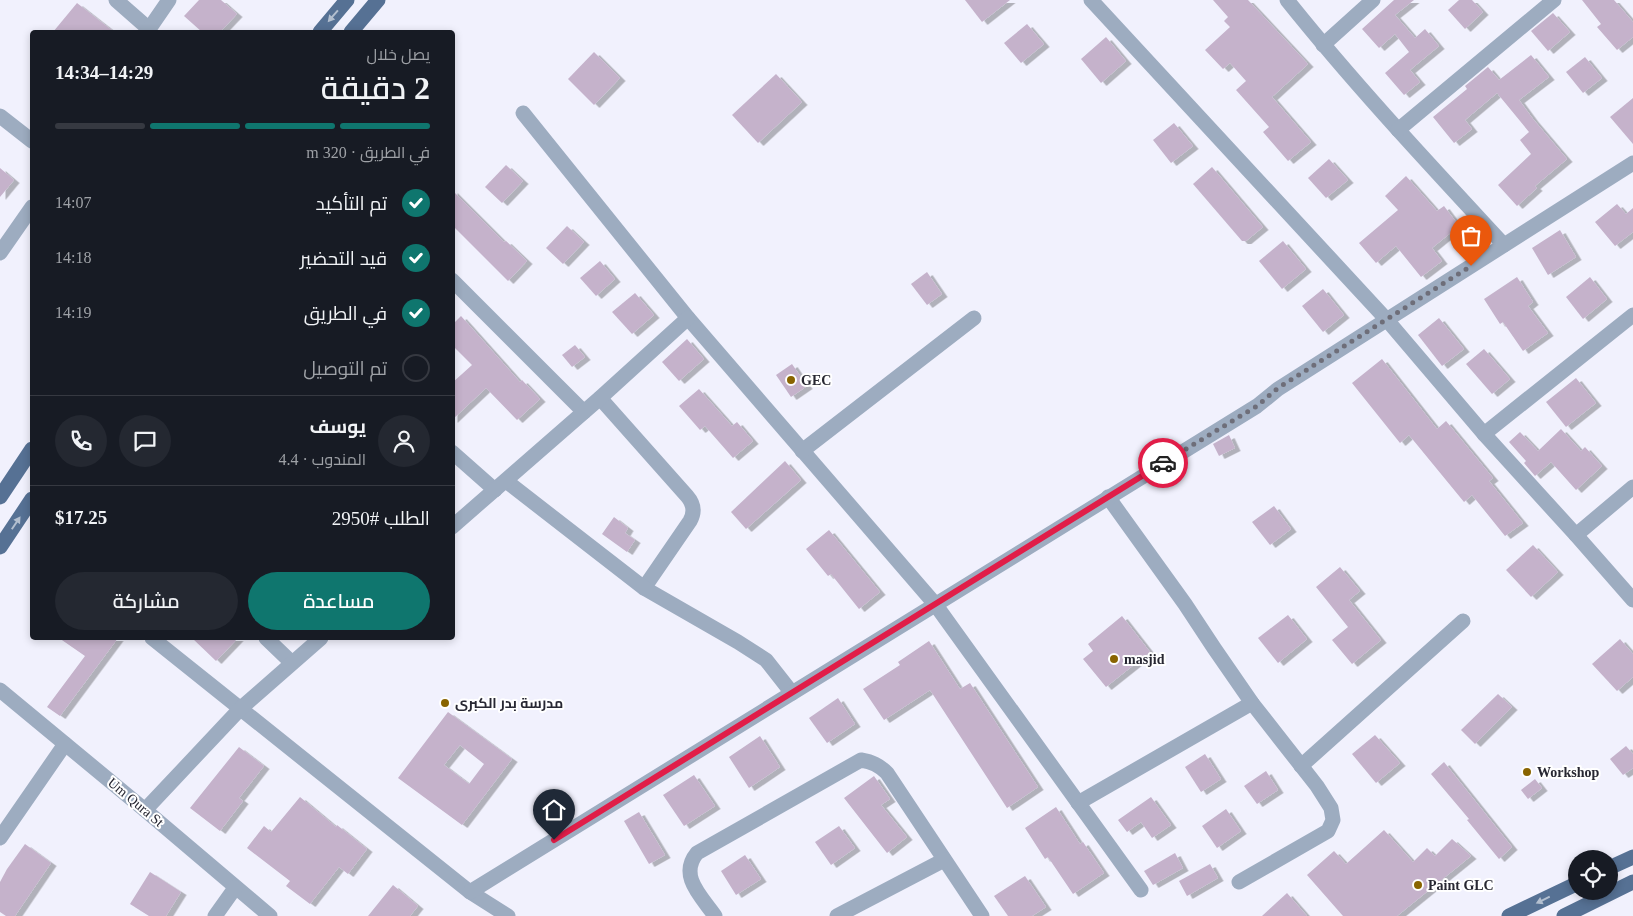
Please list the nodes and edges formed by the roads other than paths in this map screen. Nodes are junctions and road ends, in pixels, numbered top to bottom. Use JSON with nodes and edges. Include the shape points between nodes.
{"nodes":[{"id":1,"x":116,"y":0,"type":"edge"},
{"id":2,"x":169,"y":0,"type":"edge"},
{"id":3,"x":347,"y":0,"type":"edge"},
{"id":4,"x":378,"y":0,"type":"edge"},
{"id":5,"x":1092,"y":0,"type":"edge"},
{"id":6,"x":1287,"y":0,"type":"edge"},
{"id":7,"x":1373,"y":0,"type":"edge"},
{"id":8,"x":1554,"y":0,"type":"edge"},
{"id":9,"x":147,"y":30,"type":"edge"},
{"id":10,"x":149,"y":30,"type":"edge"},
{"id":11,"x":322,"y":30,"type":"edge"},
{"id":12,"x":353,"y":30,"type":"edge"},
{"id":13,"x":1323,"y":45,"type":"junction"},
{"id":14,"x":523,"y":113,"type":"dead end"},
{"id":15,"x":0,"y":116,"type":"edge"},
{"id":16,"x":1398,"y":130,"type":"junction"},
{"id":17,"x":30,"y":139,"type":"edge"},
{"id":18,"x":1633,"y":163,"type":"edge"},
{"id":19,"x":30,"y":210,"type":"edge"},
{"id":20,"x":1504,"y":245,"type":"junction"},
{"id":21,"x":0,"y":253,"type":"edge"},
{"id":22,"x":455,"y":283,"type":"edge"},
{"id":23,"x":1633,"y":316,"type":"edge"},
{"id":24,"x":688,"y":318,"type":"junction"},
{"id":25,"x":974,"y":318,"type":"dead end"},
{"id":26,"x":1387,"y":320,"type":"junction"},
{"id":27,"x":600,"y":398,"type":"junction"},
{"id":28,"x":584,"y":412,"type":"junction"},
{"id":29,"x":1484,"y":434,"type":"junction"},
{"id":30,"x":30,"y":452,"type":"edge"},
{"id":31,"x":802,"y":452,"type":"junction"},
{"id":32,"x":455,"y":454,"type":"edge"},
{"id":33,"x":500,"y":485,"type":"junction"},
{"id":34,"x":1633,"y":487,"type":"edge"},
{"id":35,"x":0,"y":497,"type":"edge"},
{"id":36,"x":1108,"y":497,"type":"junction"},
{"id":37,"x":30,"y":502,"type":"edge"},
{"id":38,"x":455,"y":523,"type":"edge"},
{"id":39,"x":1576,"y":535,"type":"junction"},
{"id":40,"x":0,"y":548,"type":"edge"},
{"id":41,"x":644,"y":588,"type":"junction"},
{"id":42,"x":1633,"y":600,"type":"edge"},
{"id":43,"x":935,"y":604,"type":"junction"},
{"id":44,"x":1464,"y":621,"type":"dead end"},
{"id":45,"x":154,"y":640,"type":"edge"},
{"id":46,"x":268,"y":640,"type":"edge"},
{"id":47,"x":318,"y":640,"type":"edge"},
{"id":48,"x":291,"y":662,"type":"junction"},
{"id":49,"x":0,"y":690,"type":"edge"},
{"id":50,"x":792,"y":694,"type":"junction"},
{"id":51,"x":1252,"y":702,"type":"junction"},
{"id":52,"x":240,"y":709,"type":"junction"},
{"id":53,"x":65,"y":744,"type":"junction"},
{"id":54,"x":1301,"y":766,"type":"junction"},
{"id":55,"x":1078,"y":803,"type":"junction"},
{"id":56,"x":146,"y":810,"type":"junction"},
{"id":57,"x":0,"y":838,"type":"edge"},
{"id":58,"x":1633,"y":857,"type":"edge"},
{"id":59,"x":944,"y":860,"type":"junction"},
{"id":60,"x":1618,"y":864,"type":"edge"},
{"id":61,"x":1239,"y":882,"type":"dead end"},
{"id":62,"x":1633,"y":882,"type":"edge"},
{"id":63,"x":235,"y":888,"type":"junction"},
{"id":64,"x":1568,"y":888,"type":"edge"},
{"id":65,"x":1141,"y":890,"type":"dead end"},
{"id":66,"x":470,"y":892,"type":"junction"},
{"id":67,"x":215,"y":916,"type":"edge"},
{"id":68,"x":270,"y":916,"type":"edge"},
{"id":69,"x":508,"y":916,"type":"edge"},
{"id":70,"x":715,"y":916,"type":"edge"},
{"id":71,"x":836,"y":916,"type":"edge"},
{"id":72,"x":982,"y":916,"type":"edge"},
{"id":73,"x":1509,"y":916,"type":"edge"},
{"id":74,"x":1564,"y":916,"type":"edge"}],
"edges":[{"from":1,"to":9,"type":"street"},
{"from":2,"to":10,"type":"street"},
{"from":3,"to":11,"type":"main road","one_way":true},
{"from":4,"to":12,"type":"main road"},
{"from":5,"to":26,"type":"street"},
{"from":6,"to":13,"type":"street"},
{"from":7,"to":13,"type":"street"},
{"from":8,"to":16,"type":"street"},
{"from":13,"to":16,"type":"street"},
{"from":14,"to":24,"type":"street"},
{"from":15,"to":17,"type":"street"},
{"from":16,"to":20,"type":"street"},
{"from":18,"to":20,"type":"street"},
{"from":19,"to":21,"type":"street"},
{"from":20,"to":26,"type":"street"},
{"from":22,"to":28,"type":"street"},
{"from":23,"to":29,"type":"street"},
{"from":24,"to":27,"type":"street"},
{"from":24,"to":31,"type":"street"},
{"from":25,"to":31,"type":"street"},
{"from":26,"to":29,"type":"street"},
{"from":26,"to":36,"type":"street","via":[[1278,388],[1257,406]]},
{"from":27,"to":28,"type":"street"},
{"from":27,"to":41,"type":"street","via":[[693,506],[690,521]]},
{"from":28,"to":33,"type":"street"},
{"from":29,"to":39,"type":"street"},
{"from":30,"to":35,"type":"main road"},
{"from":31,"to":43,"type":"street"},
{"from":32,"to":33,"type":"street"},
{"from":33,"to":38,"type":"street"},
{"from":33,"to":41,"type":"street"},
{"from":34,"to":39,"type":"street"},
{"from":36,"to":43,"type":"street"},
{"from":36,"to":51,"type":"street"},
{"from":40,"to":37,"type":"main road","one_way":true},
{"from":39,"to":42,"type":"street"},
{"from":41,"to":50,"type":"street","via":[[766,660]]},
{"from":43,"to":50,"type":"street"},
{"from":43,"to":55,"type":"street"},
{"from":44,"to":54,"type":"street"},
{"from":45,"to":52,"type":"street"},
{"from":46,"to":48,"type":"street"},
{"from":47,"to":48,"type":"street"},
{"from":48,"to":52,"type":"street"},
{"from":49,"to":53,"type":"street","name":"Um Qura St"},
{"from":50,"to":66,"type":"street"},
{"from":51,"to":54,"type":"street"},
{"from":51,"to":55,"type":"street"},
{"from":52,"to":56,"type":"street"},
{"from":52,"to":66,"type":"street"},
{"from":53,"to":56,"type":"street","name":"Um Qura St"},
{"from":53,"to":57,"type":"street"},
{"from":54,"to":61,"type":"street","via":[[1331,808],[1333,820],[1328,831]]},
{"from":55,"to":65,"type":"street"},
{"from":56,"to":63,"type":"street","name":"Um Qura St"},
{"from":58,"to":60,"type":"main road"},
{"from":59,"to":70,"type":"street","via":[[887,773],[881,766],[861,760],[697,853],[689,870],[690,879]]},
{"from":59,"to":71,"type":"street"},
{"from":59,"to":72,"type":"street"},
{"from":62,"to":74,"type":"main road"},
{"from":63,"to":67,"type":"street"},
{"from":63,"to":68,"type":"street","name":"Um Qura St"},
{"from":64,"to":73,"type":"main road","one_way":true},
{"from":66,"to":69,"type":"street"}]}
